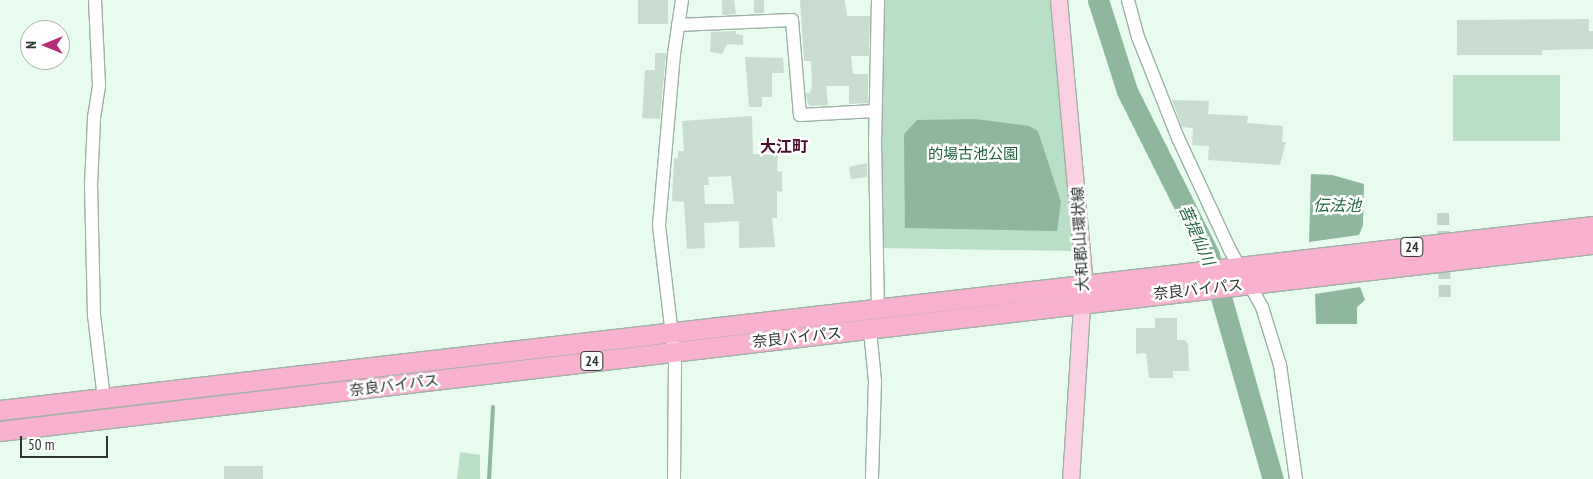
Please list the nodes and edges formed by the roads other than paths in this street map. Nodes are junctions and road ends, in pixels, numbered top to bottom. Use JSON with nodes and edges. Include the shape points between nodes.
{"nodes":[{"id":1,"x":95,"y":0,"type":"edge"},
{"id":2,"x":682,"y":0,"type":"edge"},
{"id":3,"x":878,"y":0,"type":"edge"},
{"id":4,"x":1059,"y":0,"type":"edge"},
{"id":5,"x":1128,"y":0,"type":"edge"},
{"id":6,"x":678,"y":25,"type":"junction"},
{"id":7,"x":875,"y":111,"type":"junction"},
{"id":8,"x":1593,"y":226,"type":"edge"},
{"id":9,"x":1593,"y":244,"type":"edge"},
{"id":10,"x":1240,"y":276,"type":"junction"},
{"id":11,"x":1083,"y":294,"type":"junction"},
{"id":12,"x":878,"y":310,"type":"junction"},
{"id":13,"x":870,"y":330,"type":"junction"},
{"id":14,"x":672,"y":342,"type":"junction"},
{"id":15,"x":104,"y":399,"type":"junction"},
{"id":16,"x":0,"y":410,"type":"edge"},
{"id":17,"x":0,"y":431,"type":"edge"},
{"id":18,"x":674,"y":479,"type":"edge"},
{"id":19,"x":872,"y":479,"type":"edge"},
{"id":20,"x":1071,"y":479,"type":"edge"},
{"id":21,"x":1296,"y":479,"type":"edge"}],
"edges":[{"from":1,"to":15,"type":"street","via":[[99,86],[91,184],[94,315]]},
{"from":2,"to":6,"type":"street"},
{"from":3,"to":7,"type":"street"},
{"from":4,"to":11,"type":"main road","name":"大和郡山環状線","via":[[1080,206]]},
{"from":5,"to":10,"type":"street","via":[[1138,37],[1178,138]]},
{"from":6,"to":7,"type":"street","via":[[792,20],[800,115]]},
{"from":6,"to":14,"type":"street","via":[[659,225]]},
{"from":7,"to":12,"type":"street"},
{"from":8,"to":10,"type":"highway","name":"奈良バイパス","number":"24"},
{"from":9,"to":10,"type":"highway","name":"奈良バイパス","number":"24"},
{"from":10,"to":11,"type":"highway","name":"奈良バイパス","number":"24"},
{"from":10,"to":21,"type":"street","via":[[1262,307],[1280,365]]},
{"from":11,"to":12,"type":"highway","name":"奈良バイパス","number":"24"},
{"from":11,"to":13,"type":"highway","name":"奈良バイパス","number":"24"},
{"from":11,"to":20,"type":"main road","name":"大和郡山環状線"},
{"from":12,"to":14,"type":"highway","name":"奈良バイパス","number":"24"},
{"from":13,"to":14,"type":"highway","name":"奈良バイパス","number":"24"},
{"from":13,"to":19,"type":"street","via":[[875,381]]},
{"from":14,"to":15,"type":"highway","name":"奈良バイパス","number":"24"},
{"from":14,"to":17,"type":"highway","name":"奈良バイパス","number":"24"},
{"from":14,"to":18,"type":"street"},
{"from":15,"to":16,"type":"highway","name":"奈良バイパス","number":"24"}]}
